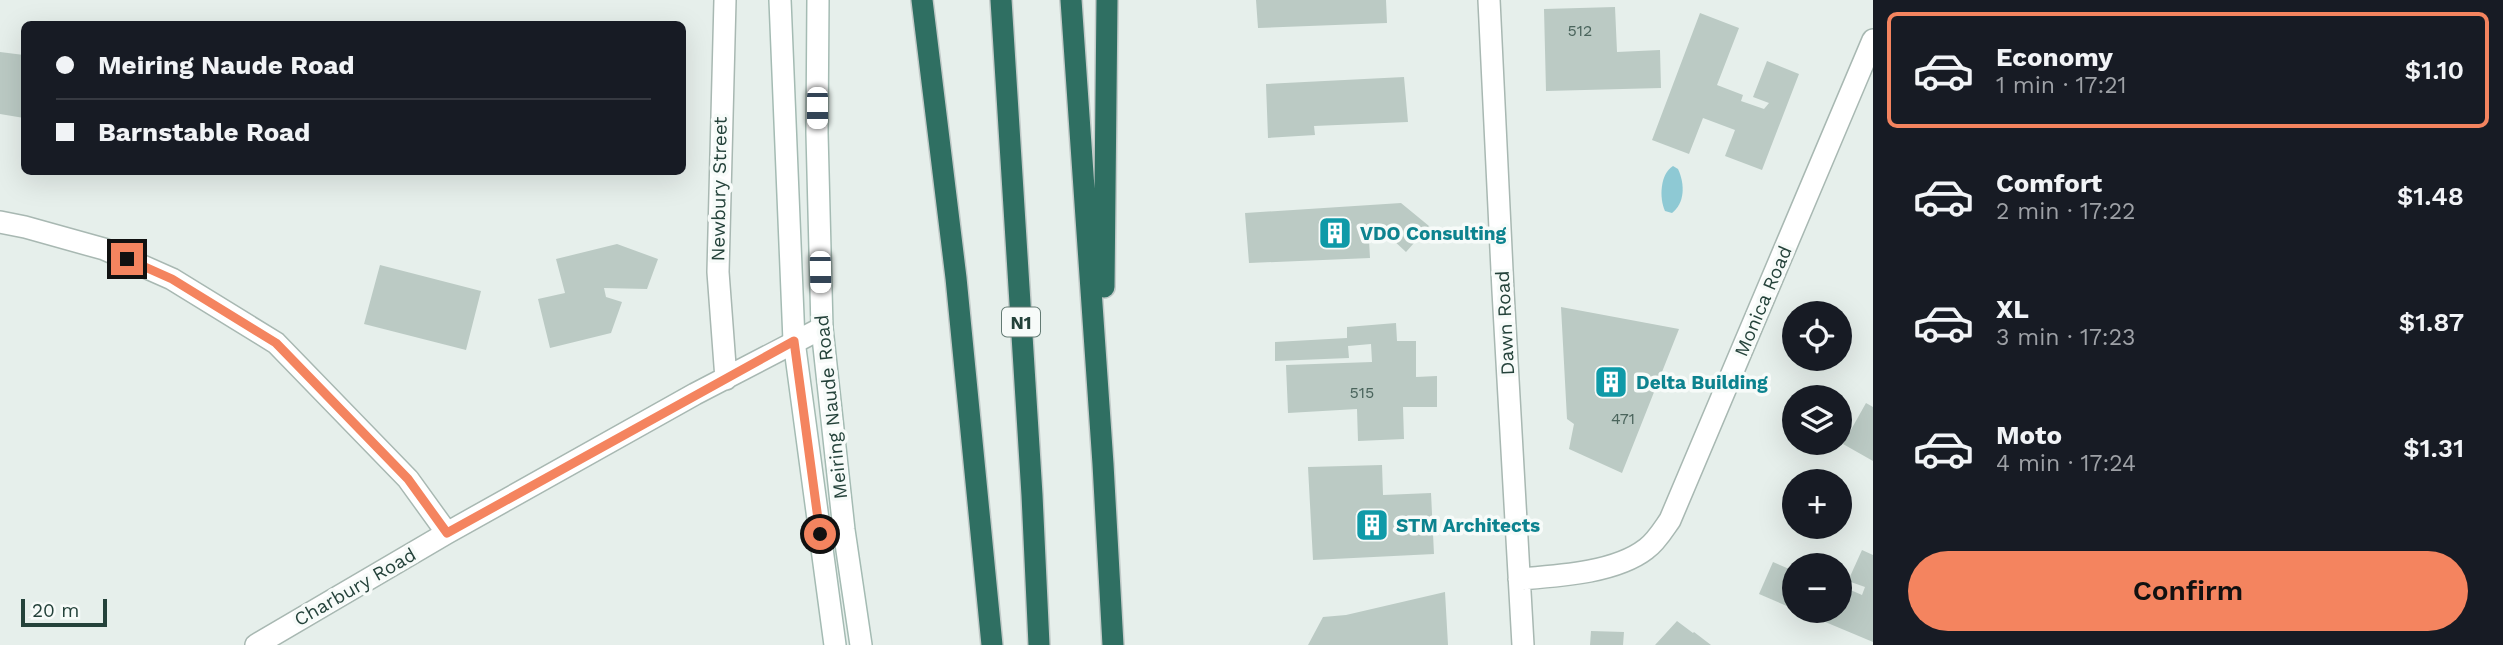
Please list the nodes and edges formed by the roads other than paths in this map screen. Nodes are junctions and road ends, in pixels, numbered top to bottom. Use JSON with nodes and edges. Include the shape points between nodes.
{"nodes":[{"id":1,"x":726,"y":0,"type":"edge"},
{"id":2,"x":780,"y":0,"type":"edge"},
{"id":3,"x":818,"y":0,"type":"edge"},
{"id":4,"x":922,"y":0,"type":"edge"},
{"id":5,"x":1001,"y":0,"type":"edge"},
{"id":6,"x":1071,"y":0,"type":"edge"},
{"id":7,"x":1107,"y":0,"type":"edge"},
{"id":8,"x":1489,"y":0,"type":"edge"},
{"id":9,"x":1873,"y":40,"type":"edge"},
{"id":10,"x":0,"y":222,"type":"edge"},
{"id":11,"x":822,"y":328,"type":"junction"},
{"id":12,"x":794,"y":341,"type":"junction"},
{"id":13,"x":726,"y":379,"type":"junction"},
{"id":14,"x":1103,"y":464,"type":"junction"},
{"id":15,"x":447,"y":533,"type":"junction"},
{"id":16,"x":1519,"y":579,"type":"junction"},
{"id":17,"x":287,"y":638,"type":"edge"},
{"id":18,"x":256,"y":645,"type":"edge"},
{"id":19,"x":835,"y":645,"type":"edge"},
{"id":20,"x":861,"y":645,"type":"edge"},
{"id":21,"x":992,"y":645,"type":"edge"},
{"id":22,"x":1039,"y":645,"type":"edge"},
{"id":23,"x":1113,"y":645,"type":"edge"},
{"id":24,"x":1523,"y":645,"type":"edge"}],
"edges":[{"from":1,"to":13,"type":"street","name":"Newbury Street","via":[[718,272]]},
{"from":2,"to":12,"type":"street","name":"Meiring Naude Road"},
{"from":3,"to":11,"type":"street","name":"Meiring Naude Road"},
{"from":4,"to":21,"type":"highway","via":[[956,278]]},
{"from":5,"to":22,"type":"highway","number":"N1"},
{"from":6,"to":14,"type":"highway"},
{"from":7,"to":14,"type":"highway"},
{"from":8,"to":16,"type":"street","name":"Dawn Road"},
{"from":9,"to":16,"type":"street","name":"Monica Road","via":[[1670,520],[1649,547],[1630,559],[1596,569]]},
{"from":10,"to":15,"type":"street","via":[[104,249],[172,279],[276,343],[408,479]]},
{"from":11,"to":12,"type":"street","name":"Charbury Road"},
{"from":11,"to":20,"type":"street","name":"Meiring Naude Road"},
{"from":12,"to":13,"type":"street","name":"Charbury Road"},
{"from":12,"to":19,"type":"street","name":"Meiring Naude Road"},
{"from":13,"to":15,"type":"street","name":"Charbury Road"},
{"from":14,"to":23,"type":"highway"},
{"from":15,"to":17,"type":"street","name":"Charbury Road"},
{"from":16,"to":24,"type":"street","name":"Dawn Road"},
{"from":17,"to":18,"type":"street","name":"Charbury Road"}]}
